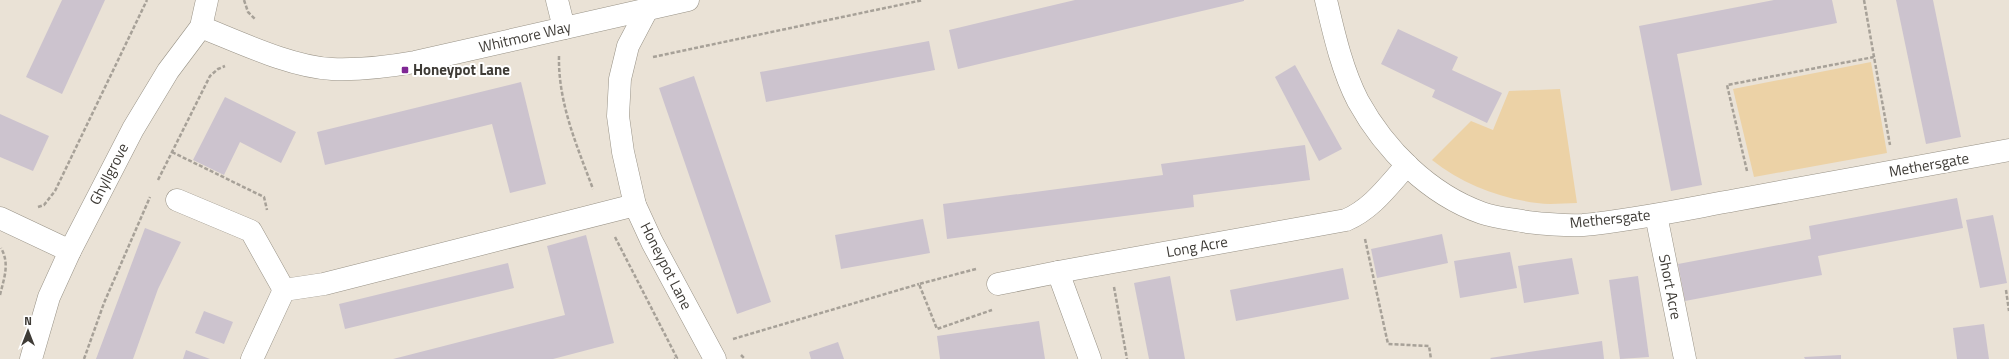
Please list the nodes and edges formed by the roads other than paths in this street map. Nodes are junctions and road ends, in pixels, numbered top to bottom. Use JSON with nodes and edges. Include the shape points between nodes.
{"nodes":[{"id":1,"x":207,"y":0,"type":"edge"},
{"id":2,"x":557,"y":0,"type":"edge"},
{"id":3,"x":688,"y":0,"type":"edge"},
{"id":4,"x":1326,"y":0,"type":"edge"},
{"id":5,"x":648,"y":8,"type":"junction"},
{"id":6,"x":201,"y":27,"type":"junction"},
{"id":7,"x":564,"y":28,"type":"junction"},
{"id":8,"x":2009,"y":150,"type":"edge"},
{"id":9,"x":1407,"y":166,"type":"junction"},
{"id":10,"x":177,"y":200,"type":"dead end"},
{"id":11,"x":635,"y":205,"type":"junction"},
{"id":12,"x":1656,"y":215,"type":"junction"},
{"id":13,"x":0,"y":218,"type":"edge"},
{"id":14,"x":70,"y":251,"type":"junction"},
{"id":15,"x":1058,"y":272,"type":"junction"},
{"id":16,"x":998,"y":284,"type":"dead end"},
{"id":17,"x":284,"y":290,"type":"junction"},
{"id":18,"x":31,"y":359,"type":"edge"},
{"id":19,"x":252,"y":359,"type":"edge"},
{"id":20,"x":715,"y":359,"type":"edge"},
{"id":21,"x":1090,"y":359,"type":"edge"},
{"id":22,"x":1685,"y":359,"type":"edge"}],
"edges":[{"from":1,"to":6,"type":"street","name":"Ghyllgrove"},
{"from":2,"to":7,"type":"street"},
{"from":3,"to":5,"type":"street","name":"Whitmore Way"},
{"from":4,"to":9,"type":"street","name":"Methersgate","via":[[1342,59],[1357,99],[1380,135]]},
{"from":5,"to":7,"type":"street","name":"Whitmore Way"},
{"from":5,"to":11,"type":"street","name":"Honeypot Lane","via":[[628,46],[620,79],[618,116],[622,152]]},
{"from":6,"to":7,"type":"street","name":"Whitmore Way","via":[[303,64],[331,69],[386,67],[415,62]]},
{"from":6,"to":14,"type":"street","name":"Ghyllgrove","via":[[168,71],[133,129]]},
{"from":8,"to":12,"type":"street","name":"Methersgate"},
{"from":9,"to":12,"type":"street","name":"Methersgate","via":[[1433,187],[1458,202],[1483,213],[1509,219],[1582,225]]},
{"from":9,"to":15,"type":"street","name":"Long Acre","via":[[1367,208],[1346,220]]},
{"from":10,"to":17,"type":"street","via":[[251,231]]},
{"from":11,"to":17,"type":"street","via":[[600,205],[324,284]]},
{"from":11,"to":20,"type":"street","name":"Honeypot Lane"},
{"from":12,"to":22,"type":"street","name":"Short Acre"},
{"from":13,"to":14,"type":"street"},
{"from":14,"to":18,"type":"street","name":"Ghyllgrove","via":[[49,297]]},
{"from":15,"to":16,"type":"street","name":"Long Acre"},
{"from":15,"to":21,"type":"street"},
{"from":17,"to":19,"type":"street"}]}
